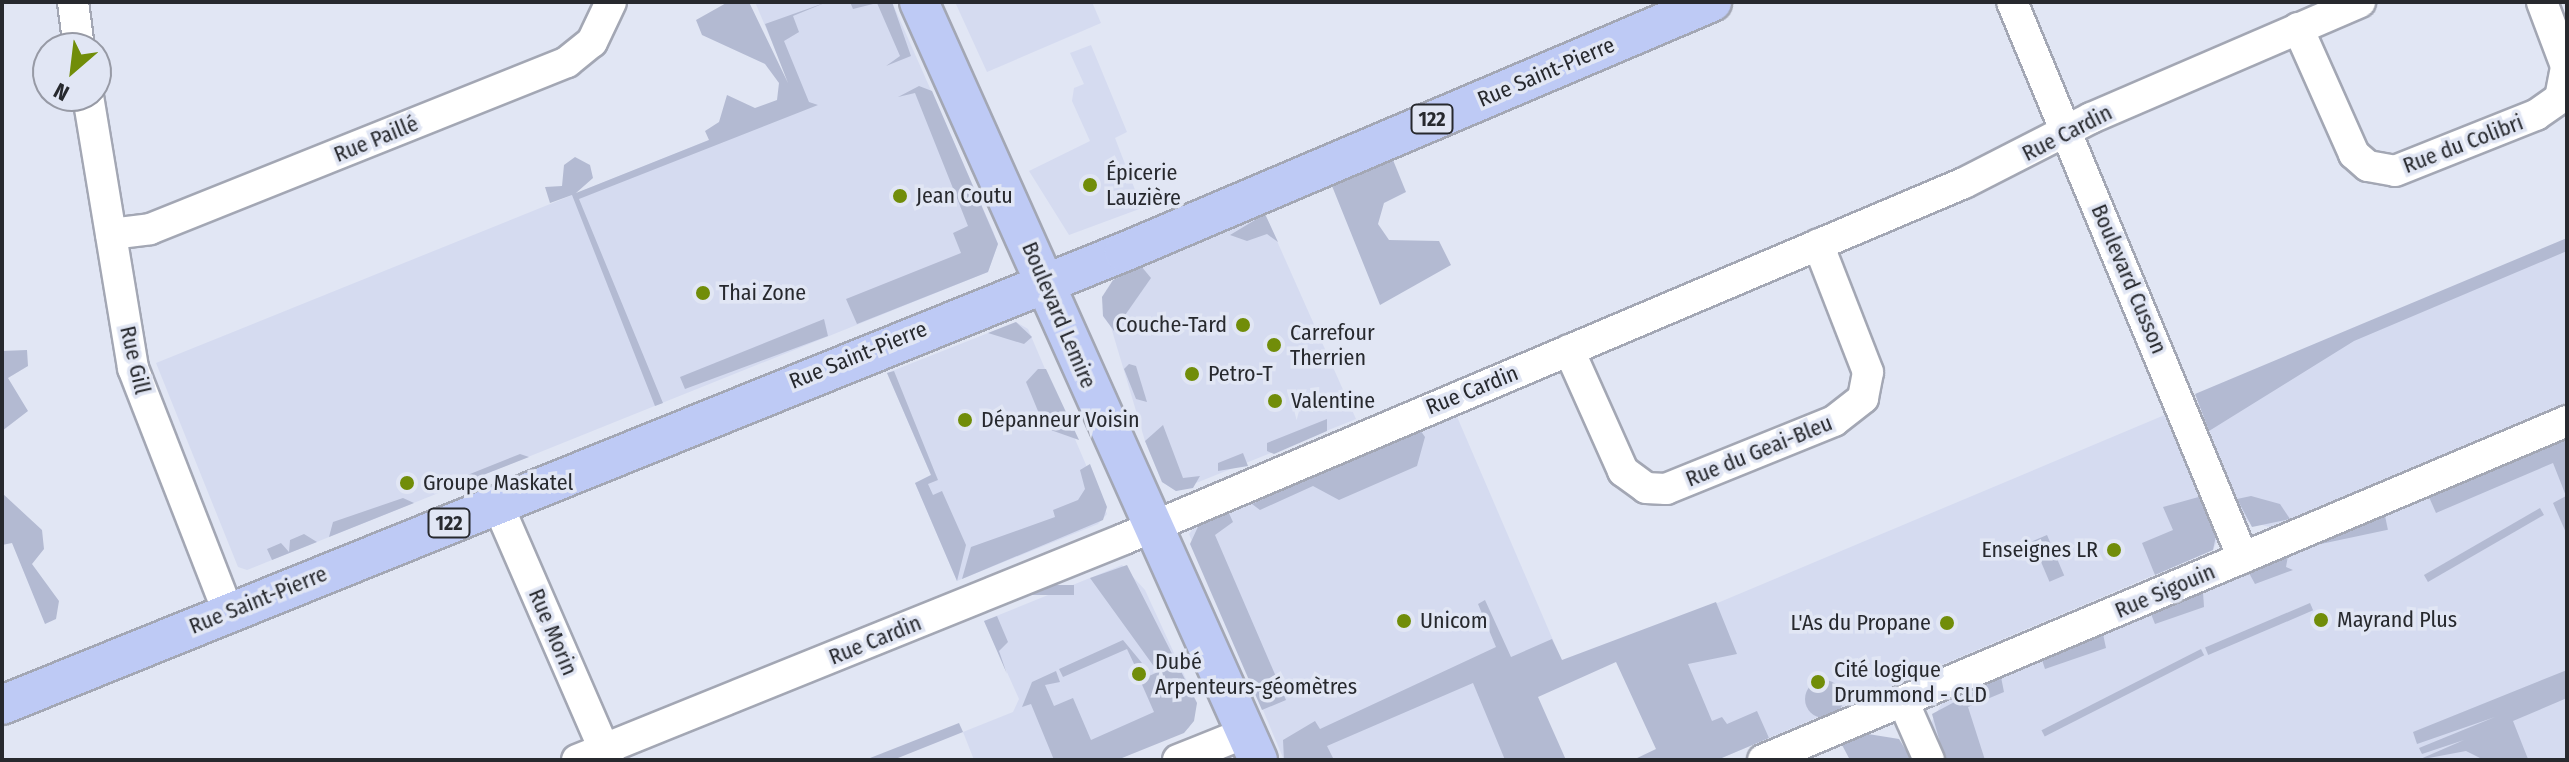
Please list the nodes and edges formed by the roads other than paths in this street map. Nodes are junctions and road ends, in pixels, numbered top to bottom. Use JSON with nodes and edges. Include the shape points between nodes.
{"nodes":[{"id":1,"x":73,"y":2,"type":"edge"},
{"id":2,"x":611,"y":2,"type":"edge"},
{"id":3,"x":919,"y":2,"type":"edge"},
{"id":4,"x":1712,"y":2,"type":"edge"},
{"id":5,"x":2012,"y":2,"type":"edge"},
{"id":6,"x":2360,"y":2,"type":"edge"},
{"id":7,"x":2542,"y":2,"type":"edge"},
{"id":8,"x":2298,"y":28,"type":"junction"},
{"id":9,"x":77,"y":32,"type":"edge"},
{"id":10,"x":91,"y":112,"type":"edge"},
{"id":11,"x":2066,"y":133,"type":"junction"},
{"id":12,"x":111,"y":234,"type":"junction"},
{"id":13,"x":1818,"y":244,"type":"junction"},
{"id":14,"x":1044,"y":282,"type":"junction"},
{"id":15,"x":1569,"y":350,"type":"junction"},
{"id":16,"x":2567,"y":421,"type":"edge"},
{"id":17,"x":497,"y":503,"type":"junction"},
{"id":18,"x":1151,"y":524,"type":"junction"},
{"id":19,"x":2243,"y":558,"type":"junction"},
{"id":20,"x":228,"y":612,"type":"junction"},
{"id":21,"x":1903,"y":701,"type":"junction"},
{"id":22,"x":2,"y":705,"type":"edge"},
{"id":23,"x":1252,"y":746,"type":"edge"},
{"id":24,"x":597,"y":756,"type":"edge"},
{"id":25,"x":1178,"y":760,"type":"edge"},
{"id":26,"x":1763,"y":760,"type":"edge"},
{"id":27,"x":1929,"y":760,"type":"edge"}],
"edges":[{"from":1,"to":9,"type":"street"},
{"from":2,"to":12,"type":"street","name":"Rue Paillé","via":[[592,42],[567,62],[150,229]]},
{"from":3,"to":14,"type":"main road","name":"Boulevard Lemire"},
{"from":4,"to":14,"type":"main road","name":"Rue Saint-Pierre","number":"122"},
{"from":5,"to":11,"type":"street","name":"Boulevard Cusson"},
{"from":6,"to":8,"type":"street","name":"Rue Cardin"},
{"from":7,"to":8,"type":"street","name":"Rue du Colibri","via":[[2566,66],[2560,98],[2536,115],[2395,171],[2368,166],[2354,154]]},
{"from":8,"to":11,"type":"street","name":"Rue Cardin"},
{"from":10,"to":12,"type":"street","name":"Rue Gill"},
{"from":11,"to":13,"type":"street","name":"Rue Cardin"},
{"from":11,"to":19,"type":"street","name":"Boulevard Cusson"},
{"from":12,"to":20,"type":"street","name":"Rue Gill","via":[[137,383]]},
{"from":13,"to":15,"type":"street","name":"Rue Cardin"},
{"from":13,"to":15,"type":"street","name":"Rue du Geai-Bleu","via":[[1868,372],[1863,398],[1834,421],[1666,489],[1646,488],[1623,471]]},
{"from":14,"to":17,"type":"main road","name":"Rue Saint-Pierre","number":"122"},
{"from":14,"to":18,"type":"main road","name":"Boulevard Lemire"},
{"from":15,"to":18,"type":"street","name":"Rue Cardin"},
{"from":16,"to":19,"type":"street","name":"Rue Sigouin"},
{"from":17,"to":20,"type":"main road","name":"Rue Saint-Pierre","number":"122"},
{"from":17,"to":24,"type":"street","name":"Rue Morin"},
{"from":18,"to":23,"type":"main road","name":"Boulevard Lemire"},
{"from":18,"to":24,"type":"street","name":"Rue Cardin"},
{"from":19,"to":21,"type":"street","name":"Rue Sigouin"},
{"from":20,"to":22,"type":"main road","name":"Rue Saint-Pierre","number":"122"},
{"from":21,"to":26,"type":"street","name":"Rue Sigouin"},
{"from":21,"to":27,"type":"street"},
{"from":23,"to":25,"type":"street"}]}
